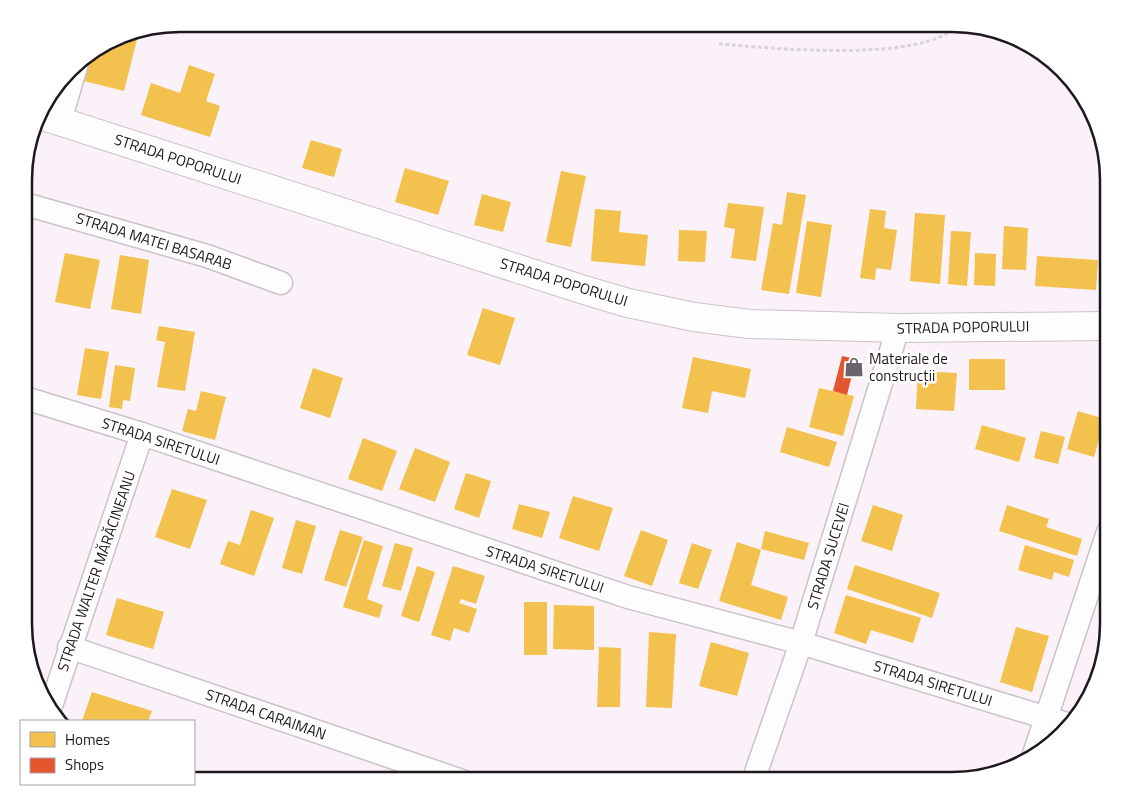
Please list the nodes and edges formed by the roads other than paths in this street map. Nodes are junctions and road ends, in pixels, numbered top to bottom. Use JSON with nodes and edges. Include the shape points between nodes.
{"nodes":[{"id":1,"x":65,"y":88,"type":"edge"},
{"id":2,"x":50,"y":118,"type":"edge"},
{"id":3,"x":32,"y":206,"type":"edge"},
{"id":4,"x":281,"y":283,"type":"dead end"},
{"id":5,"x":1099,"y":326,"type":"edge"},
{"id":6,"x":898,"y":328,"type":"junction"},
{"id":7,"x":32,"y":400,"type":"edge"},
{"id":8,"x":142,"y":434,"type":"junction"},
{"id":9,"x":1099,"y":559,"type":"edge"},
{"id":10,"x":800,"y":643,"type":"junction"},
{"id":11,"x":70,"y":647,"type":"junction"},
{"id":12,"x":53,"y":700,"type":"edge"},
{"id":13,"x":1046,"y":718,"type":"junction"},
{"id":14,"x":1062,"y":723,"type":"edge"},
{"id":15,"x":1037,"y":746,"type":"edge"},
{"id":16,"x":436,"y":772,"type":"edge"},
{"id":17,"x":756,"y":772,"type":"edge"}],
"edges":[{"from":1,"to":2,"type":"street"},
{"from":2,"to":6,"type":"street","name":"STRADA POPORULUI","via":[[628,303],[694,317],[749,324]]},
{"from":3,"to":4,"type":"street","name":"STRADA MATEI BASARAB","via":[[207,256]]},
{"from":5,"to":6,"type":"street","name":"STRADA POPORULUI"},
{"from":6,"to":10,"type":"street","name":"STRADA SUCEVEI"},
{"from":7,"to":8,"type":"street","name":"STRADA SIRETULUI"},
{"from":8,"to":10,"type":"street","name":"STRADA SIRETULUI","via":[[628,597]]},
{"from":8,"to":11,"type":"street","name":"STRADA WALTER MĂRĂCINEANU"},
{"from":9,"to":13,"type":"street"},
{"from":10,"to":13,"type":"street","name":"STRADA SIRETULUI"},
{"from":10,"to":17,"type":"street","name":"STRADA SUCEVEI"},
{"from":11,"to":12,"type":"street","name":"STRADA WALTER MĂRĂCINEANU"},
{"from":11,"to":16,"type":"street","name":"STRADA CARAIMAN"},
{"from":13,"to":14,"type":"street","name":"STRADA SIRETULUI"},
{"from":13,"to":15,"type":"street"}]}
